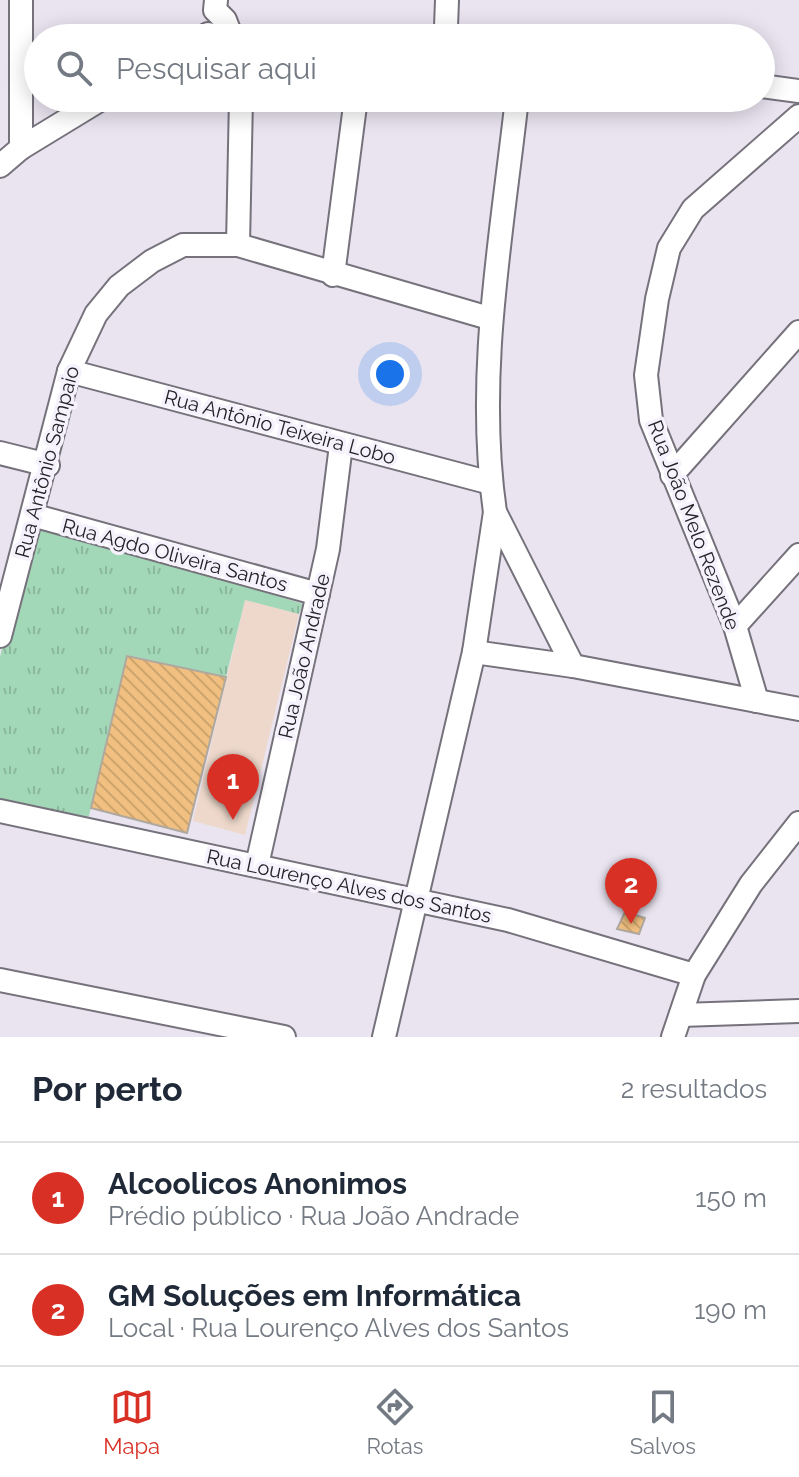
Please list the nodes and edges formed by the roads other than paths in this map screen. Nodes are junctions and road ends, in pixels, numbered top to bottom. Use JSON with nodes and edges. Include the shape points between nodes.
{"nodes":[{"id":1,"x":21,"y":0,"type":"edge"},
{"id":2,"x":216,"y":0,"type":"edge"},
{"id":3,"x":447,"y":0,"type":"edge"},
{"id":4,"x":226,"y":24,"type":"edge"},
{"id":5,"x":446,"y":24,"type":"edge"},
{"id":6,"x":775,"y":88,"type":"edge"},
{"id":7,"x":799,"y":91,"type":"edge"},
{"id":8,"x":80,"y":112,"type":"edge"},
{"id":9,"x":241,"y":112,"type":"edge"},
{"id":10,"x":354,"y":112,"type":"edge"},
{"id":11,"x":515,"y":112,"type":"edge"},
{"id":12,"x":799,"y":116,"type":"edge"},
{"id":13,"x":21,"y":148,"type":"junction"},
{"id":14,"x":0,"y":166,"type":"edge"},
{"id":15,"x":238,"y":245,"type":"junction"},
{"id":16,"x":333,"y":275,"type":"junction"},
{"id":17,"x":489,"y":318,"type":"junction"},
{"id":18,"x":799,"y":332,"type":"edge"},
{"id":19,"x":69,"y":371,"type":"junction"},
{"id":20,"x":341,"y":445,"type":"junction"},
{"id":21,"x":0,"y":453,"type":"edge"},
{"id":22,"x":48,"y":465,"type":"junction"},
{"id":23,"x":672,"y":475,"type":"junction"},
{"id":24,"x":491,"y":483,"type":"junction"},
{"id":25,"x":495,"y":512,"type":"junction"},
{"id":26,"x":32,"y":515,"type":"junction"},
{"id":27,"x":799,"y":555,"type":"edge"},
{"id":28,"x":318,"y":594,"type":"junction"},
{"id":29,"x":735,"y":626,"type":"junction"},
{"id":30,"x":0,"y":636,"type":"edge"},
{"id":31,"x":474,"y":652,"type":"junction"},
{"id":32,"x":573,"y":666,"type":"junction"},
{"id":33,"x":757,"y":701,"type":"junction"},
{"id":34,"x":799,"y":709,"type":"edge"},
{"id":35,"x":0,"y":811,"type":"edge"},
{"id":36,"x":799,"y":823,"type":"edge"},
{"id":37,"x":257,"y":865,"type":"junction"},
{"id":38,"x":416,"y":899,"type":"junction"},
{"id":39,"x":694,"y":975,"type":"junction"},
{"id":40,"x":0,"y":980,"type":"edge"},
{"id":41,"x":799,"y":1011,"type":"edge"},
{"id":42,"x":681,"y":1015,"type":"junction"},
{"id":43,"x":284,"y":1037,"type":"edge"},
{"id":44,"x":384,"y":1037,"type":"edge"},
{"id":45,"x":673,"y":1037,"type":"edge"}],
"edges":[{"from":1,"to":13,"type":"street"},
{"from":2,"to":4,"type":"street","via":[[215,10]]},
{"from":3,"to":5,"type":"street"},
{"from":6,"to":7,"type":"street"},
{"from":8,"to":13,"type":"street"},
{"from":9,"to":15,"type":"street"},
{"from":10,"to":16,"type":"street"},
{"from":11,"to":17,"type":"street"},
{"from":12,"to":23,"type":"street","name":"Rua João Melo Rezende","via":[[693,209],[669,248],[646,375],[651,420]]},
{"from":13,"to":14,"type":"street"},
{"from":15,"to":16,"type":"street","name":"Rua Antônio Sampaio"},
{"from":15,"to":19,"type":"street","name":"Rua Antônio Sampaio","via":[[183,245],[152,261],[119,286],[96,314]]},
{"from":16,"to":17,"type":"street","name":"Rua Antônio Sampaio"},
{"from":17,"to":24,"type":"street"},
{"from":18,"to":23,"type":"street"},
{"from":19,"to":20,"type":"street","name":"Rua Antônio Teixeira Lobo"},
{"from":19,"to":22,"type":"street","name":"Rua Antônio Sampaio"},
{"from":20,"to":24,"type":"street","name":"Rua Antônio Teixeira Lobo"},
{"from":20,"to":28,"type":"street","name":"Rua João Andrade"},
{"from":21,"to":22,"type":"street"},
{"from":22,"to":26,"type":"street","name":"Rua Antônio Sampaio"},
{"from":23,"to":29,"type":"street","name":"Rua João Melo Rezende"},
{"from":24,"to":25,"type":"street"},
{"from":25,"to":31,"type":"street"},
{"from":25,"to":32,"type":"street"},
{"from":26,"to":28,"type":"street","name":"Rua Agdo Oliveira Santos"},
{"from":26,"to":30,"type":"street","name":"Rua Antônio Sampaio"},
{"from":27,"to":29,"type":"street"},
{"from":28,"to":37,"type":"street","name":"Rua João Andrade"},
{"from":29,"to":33,"type":"street","name":"Rua João Melo Rezende"},
{"from":31,"to":32,"type":"street"},
{"from":31,"to":38,"type":"street"},
{"from":32,"to":33,"type":"street"},
{"from":33,"to":34,"type":"street"},
{"from":35,"to":37,"type":"street","name":"Rua Lourenço Alves dos Santos"},
{"from":36,"to":39,"type":"street","via":[[751,884]]},
{"from":37,"to":38,"type":"street","name":"Rua Lourenço Alves dos Santos"},
{"from":38,"to":39,"type":"street","name":"Rua Lourenço Alves dos Santos","via":[[508,920]]},
{"from":38,"to":44,"type":"street"},
{"from":39,"to":42,"type":"street"},
{"from":40,"to":43,"type":"street"},
{"from":41,"to":42,"type":"street"},
{"from":42,"to":45,"type":"street"}]}
